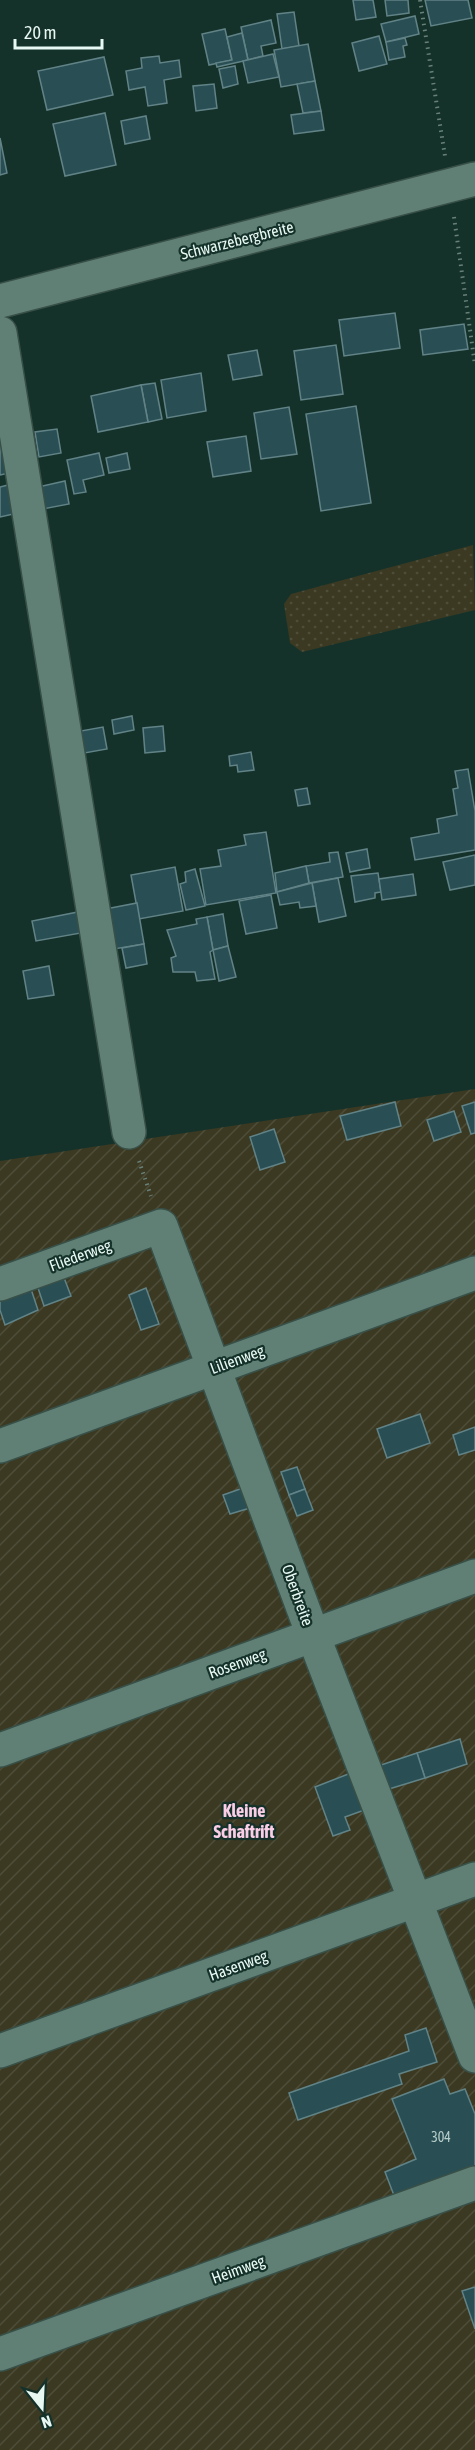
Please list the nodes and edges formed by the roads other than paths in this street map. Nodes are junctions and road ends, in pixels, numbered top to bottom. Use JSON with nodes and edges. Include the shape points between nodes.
{"nodes":[{"id":1,"x":475,"y":179,"type":"edge"},
{"id":2,"x":0,"y":301,"type":"edge"},
{"id":3,"x":0,"y":333,"type":"edge"},
{"id":4,"x":129,"y":1132,"type":"road end"},
{"id":5,"x":161,"y":1226,"type":"joint"},
{"id":6,"x":475,"y":1273,"type":"edge"},
{"id":7,"x":0,"y":1284,"type":"edge"},
{"id":8,"x":214,"y":1367,"type":"junction"},
{"id":9,"x":0,"y":1446,"type":"edge"},
{"id":10,"x":475,"y":1576,"type":"edge"},
{"id":11,"x":313,"y":1635,"type":"junction"},
{"id":12,"x":0,"y":1750,"type":"edge"},
{"id":13,"x":475,"y":1879,"type":"edge"},
{"id":14,"x":415,"y":1901,"type":"junction"},
{"id":15,"x":0,"y":2051,"type":"edge"},
{"id":16,"x":475,"y":2056,"type":"edge"},
{"id":17,"x":475,"y":2183,"type":"edge"},
{"id":18,"x":0,"y":2355,"type":"edge"}],
"edges":[{"from":1,"to":2,"type":"lane","name":"Schwarzebergbreite"},
{"from":3,"to":4,"type":"lane"},
{"from":5,"to":7,"type":"lane","name":"Fliederweg"},
{"from":5,"to":8,"type":"lane","name":"Oberbreite"},
{"from":6,"to":8,"type":"lane","name":"Lilienweg"},
{"from":8,"to":9,"type":"lane","name":"Lilienweg"},
{"from":8,"to":11,"type":"lane","name":"Oberbreite"},
{"from":10,"to":11,"type":"lane","name":"Rosenweg"},
{"from":11,"to":12,"type":"lane","name":"Rosenweg"},
{"from":11,"to":14,"type":"lane","name":"Oberbreite"},
{"from":13,"to":14,"type":"lane","name":"Hasenweg"},
{"from":14,"to":15,"type":"lane","name":"Hasenweg"},
{"from":14,"to":16,"type":"lane","name":"Oberbreite"},
{"from":17,"to":18,"type":"lane","name":"Heimweg"}]}
